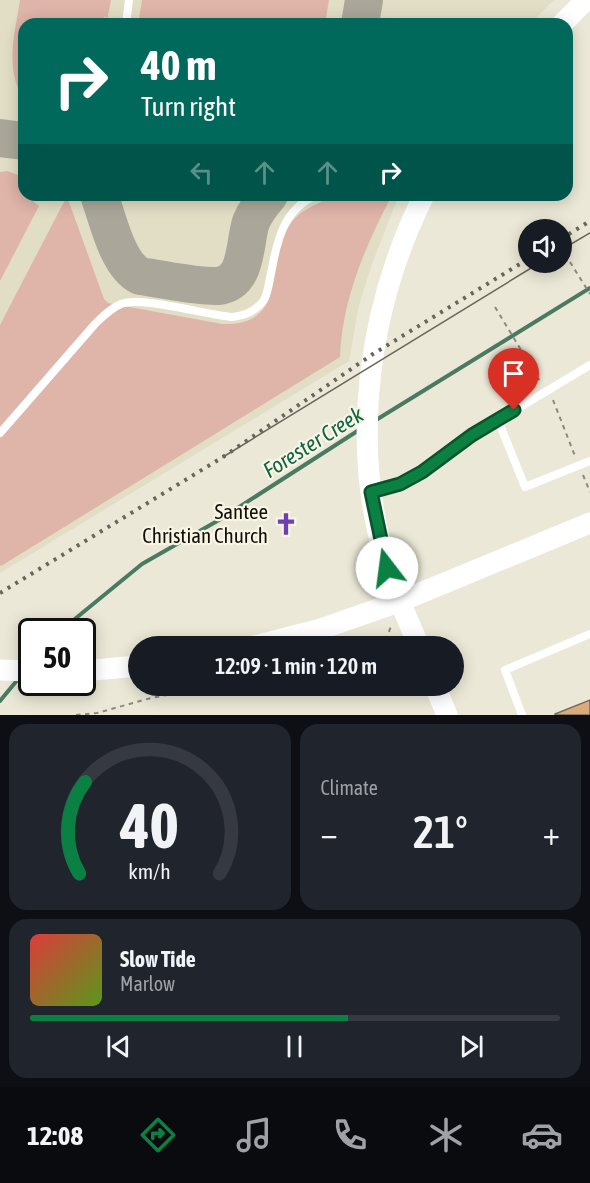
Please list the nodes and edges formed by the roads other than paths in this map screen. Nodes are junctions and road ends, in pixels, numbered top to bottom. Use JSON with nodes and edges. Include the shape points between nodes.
{"nodes":[{"id":1,"x":129,"y":0,"type":"edge"},
{"id":2,"x":586,"y":0,"type":"edge"},
{"id":3,"x":127,"y":18,"type":"edge"},
{"id":4,"x":568,"y":18,"type":"edge"},
{"id":5,"x":305,"y":201,"type":"edge"},
{"id":6,"x":421,"y":201,"type":"edge"},
{"id":7,"x":590,"y":365,"type":"edge"},
{"id":8,"x":498,"y":420,"type":"junction"},
{"id":9,"x":0,"y":433,"type":"edge"},
{"id":10,"x":590,"y":461,"type":"edge"},
{"id":11,"x":371,"y":492,"type":"junction"},
{"id":12,"x":590,"y":523,"type":"edge"},
{"id":13,"x":401,"y":601,"type":"junction"},
{"id":14,"x":590,"y":634,"type":"edge"},
{"id":15,"x":293,"y":636,"type":"edge"},
{"id":16,"x":415,"y":636,"type":"edge"},
{"id":17,"x":128,"y":667,"type":"edge"},
{"id":18,"x":0,"y":670,"type":"edge"},
{"id":19,"x":96,"y":670,"type":"edge"},
{"id":20,"x":18,"y":671,"type":"edge"},
{"id":21,"x":439,"y":696,"type":"edge"},
{"id":22,"x":447,"y":715,"type":"edge"},
{"id":23,"x":522,"y":715,"type":"edge"}],
"edges":[{"from":1,"to":3,"type":"lane"},
{"from":2,"to":4,"type":"main road"},
{"from":5,"to":9,"type":"lane","via":[[281,228],[264,300],[253,311],[232,318],[143,303],[111,309]]},
{"from":6,"to":11,"type":"main road","via":[[397,258],[376,335],[368,422]]},
{"from":7,"to":8,"type":"lane"},
{"from":8,"to":10,"type":"lane","via":[[525,487]]},
{"from":8,"to":11,"type":"lane","via":[[422,472],[400,484]]},
{"from":11,"to":13,"type":"main road","via":[[387,568]]},
{"from":12,"to":13,"type":"main road"},
{"from":13,"to":15,"type":"main road"},
{"from":13,"to":16,"type":"main road"},
{"from":14,"to":23,"type":"lane","via":[[506,670]]},
{"from":17,"to":19,"type":"main road"},
{"from":18,"to":20,"type":"main road"},
{"from":21,"to":22,"type":"main road"}]}
